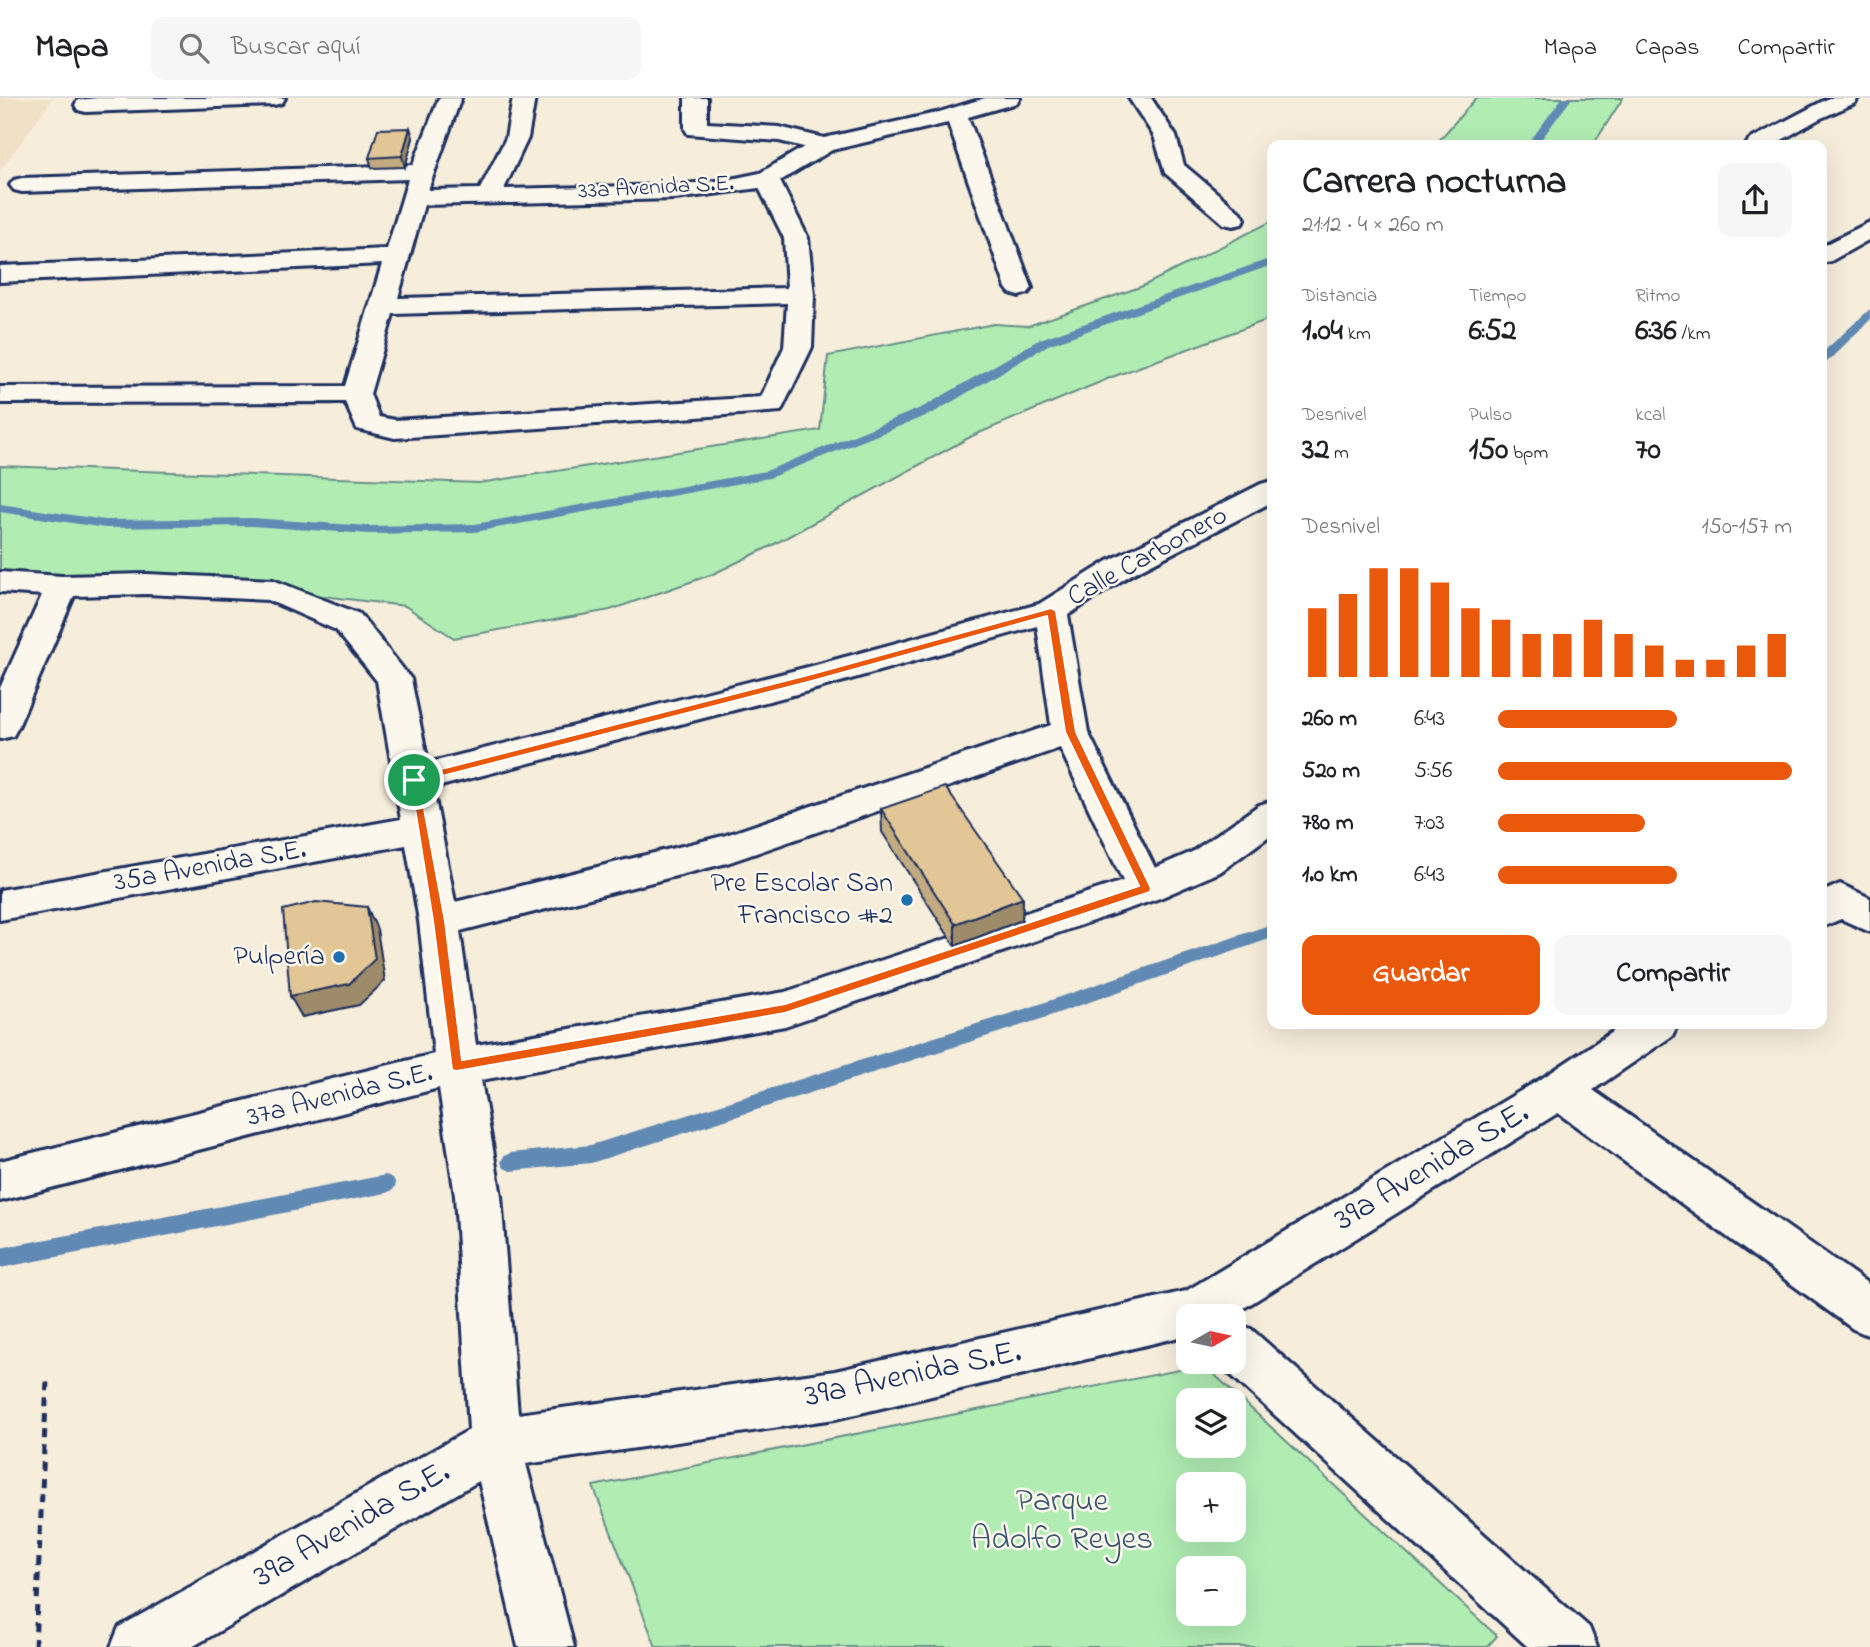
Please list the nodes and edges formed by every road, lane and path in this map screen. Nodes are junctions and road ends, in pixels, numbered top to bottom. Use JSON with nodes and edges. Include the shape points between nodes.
{"nodes":[{"id":1,"x":274,"y":98,"type":"edge"},
{"id":2,"x":450,"y":98,"type":"edge"},
{"id":3,"x":524,"y":98,"type":"edge"},
{"id":4,"x":696,"y":98,"type":"edge"},
{"id":5,"x":1009,"y":98,"type":"edge"},
{"id":6,"x":1140,"y":98,"type":"edge"},
{"id":7,"x":1847,"y":98,"type":"edge"},
{"id":8,"x":86,"y":105,"type":"dead end"},
{"id":9,"x":944,"y":110,"type":"edge"},
{"id":10,"x":1765,"y":140,"type":"edge"},
{"id":11,"x":824,"y":145,"type":"junction"},
{"id":12,"x":422,"y":172,"type":"junction"},
{"id":13,"x":767,"y":179,"type":"junction"},
{"id":14,"x":22,"y":185,"type":"dead end"},
{"id":15,"x":489,"y":196,"type":"junction"},
{"id":16,"x":414,"y":198,"type":"junction"},
{"id":17,"x":1234,"y":219,"type":"dead end"},
{"id":18,"x":1870,"y":229,"type":"edge"},
{"id":19,"x":1827,"y":253,"type":"edge"},
{"id":20,"x":397,"y":256,"type":"junction"},
{"id":21,"x":0,"y":274,"type":"edge"},
{"id":22,"x":1019,"y":288,"type":"dead end"},
{"id":23,"x":801,"y":295,"type":"junction"},
{"id":24,"x":382,"y":306,"type":"junction"},
{"id":25,"x":0,"y":394,"type":"edge"},
{"id":26,"x":356,"y":394,"type":"junction"},
{"id":27,"x":1267,"y":493,"type":"edge"},
{"id":28,"x":0,"y":582,"type":"edge"},
{"id":29,"x":62,"y":586,"type":"junction"},
{"id":30,"x":1051,"y":611,"type":"junction"},
{"id":31,"x":0,"y":727,"type":"edge"},
{"id":32,"x":1070,"y":732,"type":"junction"},
{"id":33,"x":414,"y":780,"type":"junction"},
{"id":34,"x":1267,"y":819,"type":"edge"},
{"id":35,"x":420,"y":829,"type":"junction"},
{"id":36,"x":1146,"y":888,"type":"junction"},
{"id":37,"x":0,"y":905,"type":"edge"},
{"id":38,"x":439,"y":921,"type":"junction"},
{"id":39,"x":1650,"y":1029,"type":"edge"},
{"id":40,"x":457,"y":1066,"type":"junction"},
{"id":41,"x":1559,"y":1090,"type":"junction"},
{"id":42,"x":0,"y":1181,"type":"edge"},
{"id":43,"x":1214,"y":1304,"type":"edge"},
{"id":44,"x":1870,"y":1313,"type":"edge"},
{"id":45,"x":1176,"y":1318,"type":"edge"},
{"id":46,"x":1246,"y":1356,"type":"edge"},
{"id":47,"x":47,"y":1380,"type":"dead end"},
{"id":48,"x":495,"y":1443,"type":"junction"},
{"id":49,"x":1565,"y":1646,"type":"edge"},
{"id":50,"x":34,"y":1647,"type":"edge"},
{"id":51,"x":139,"y":1647,"type":"edge"},
{"id":52,"x":546,"y":1647,"type":"edge"}],
"edges":[{"from":1,"to":8,"type":"street"},
{"from":2,"to":12,"type":"street"},
{"from":3,"to":15,"type":"street","via":[[517,138]]},
{"from":4,"to":11,"type":"street","via":[[696,129],[779,134]]},
{"from":5,"to":9,"type":"street","name":"33a Avenida S.E."},
{"from":6,"to":17,"type":"street","via":[[1165,135],[1173,168]]},
{"from":7,"to":10,"type":"street"},
{"from":9,"to":11,"type":"street","name":"33a Avenida S.E."},
{"from":9,"to":22,"type":"street"},
{"from":11,"to":13,"type":"street","name":"33a Avenida S.E."},
{"from":12,"to":14,"type":"street"},
{"from":12,"to":16,"type":"street"},
{"from":13,"to":15,"type":"street","name":"33a Avenida S.E.","via":[[675,192]]},
{"from":13,"to":23,"type":"street","via":[[796,238]]},
{"from":15,"to":16,"type":"street","name":"33a Avenida S.E."},
{"from":16,"to":20,"type":"street"},
{"from":18,"to":19,"type":"street"},
{"from":20,"to":21,"type":"street"},
{"from":20,"to":24,"type":"street"},
{"from":23,"to":24,"type":"street"},
{"from":23,"to":26,"type":"street","via":[[798,346],[771,405],[395,429],[367,423]]},
{"from":24,"to":26,"type":"street"},
{"from":25,"to":26,"type":"street"},
{"from":27,"to":30,"type":"street","name":"Calle Carbonero","via":[[1119,568]]},
{"from":28,"to":29,"type":"street"},
{"from":29,"to":31,"type":"street"},
{"from":29,"to":33,"type":"street","via":[[147,584],[273,590],[348,622],[394,680]]},
{"from":30,"to":32,"type":"street"},
{"from":30,"to":33,"type":"street","name":"Calle Carbonero"},
{"from":32,"to":36,"type":"street"},
{"from":32,"to":38,"type":"street","via":[[727,849]]},
{"from":33,"to":35,"type":"street"},
{"from":34,"to":36,"type":"street","name":"37a Avenida S.E.","via":[[1206,862]]},
{"from":35,"to":37,"type":"street","name":"35a Avenida S.E."},
{"from":35,"to":38,"type":"street"},
{"from":36,"to":40,"type":"street","name":"37a Avenida S.E.","via":[[785,1009]]},
{"from":38,"to":40,"type":"street"},
{"from":39,"to":41,"type":"street","name":"39a Avenida S.E."},
{"from":40,"to":42,"type":"street","name":"37a Avenida S.E."},
{"from":40,"to":48,"type":"street","via":[[478,1196]]},
{"from":41,"to":43,"type":"street","name":"39a Avenida S.E."},
{"from":41,"to":44,"type":"street"},
{"from":45,"to":48,"type":"street","name":"39a Avenida S.E.","via":[[835,1395]]},
{"from":46,"to":49,"type":"street"},
{"from":47,"to":50,"type":"path"},
{"from":48,"to":51,"type":"street","name":"39a Avenida S.E."},
{"from":48,"to":52,"type":"street"}]}
